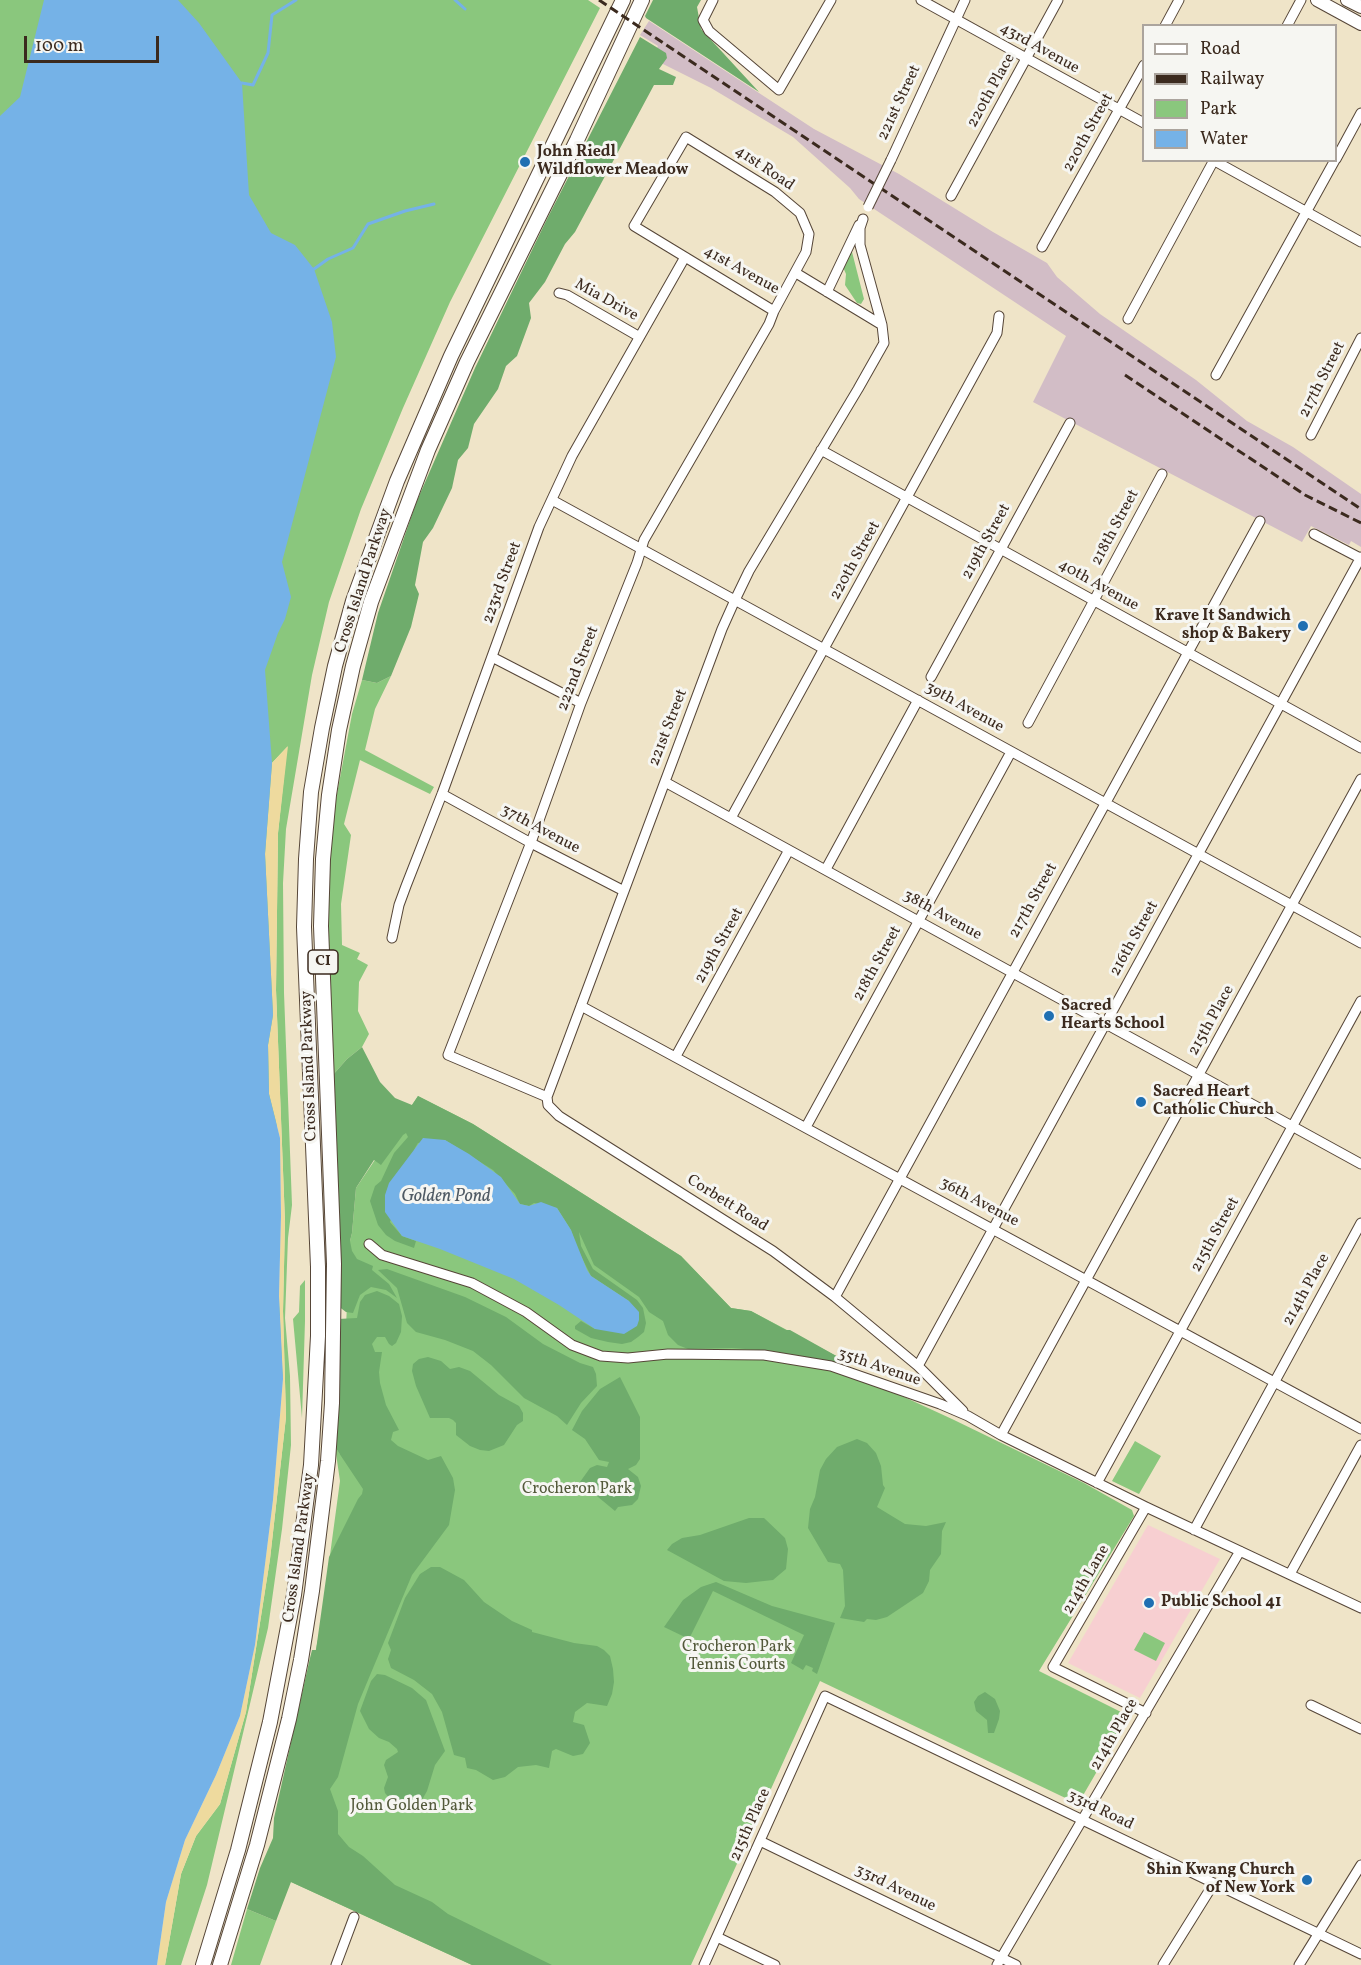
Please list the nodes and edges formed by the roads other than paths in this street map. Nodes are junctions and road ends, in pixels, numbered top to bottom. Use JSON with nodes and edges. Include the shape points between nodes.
{"nodes":[{"id":1,"x":618,"y":0,"type":"edge"},
{"id":2,"x":623,"y":0,"type":"edge"},
{"id":3,"x":713,"y":0,"type":"edge"},
{"id":4,"x":831,"y":0,"type":"edge"},
{"id":5,"x":921,"y":0,"type":"edge"},
{"id":6,"x":965,"y":0,"type":"edge"},
{"id":7,"x":1058,"y":0,"type":"edge"},
{"id":8,"x":1179,"y":0,"type":"edge"},
{"id":9,"x":1301,"y":0,"type":"edge"},
{"id":10,"x":1317,"y":0,"type":"edge"},
{"id":11,"x":1347,"y":0,"type":"edge"},
{"id":12,"x":641,"y":3,"type":"edge"},
{"id":13,"x":1361,"y":7,"type":"edge"},
{"id":14,"x":956,"y":20,"type":"junction"},
{"id":15,"x":1166,"y":24,"type":"edge"},
{"id":16,"x":1288,"y":24,"type":"edge"},
{"id":17,"x":1361,"y":24,"type":"edge"},
{"id":18,"x":1026,"y":59,"type":"junction"},
{"id":19,"x":596,"y":60,"type":"junction"},
{"id":20,"x":1142,"y":67,"type":"edge"},
{"id":21,"x":1119,"y":110,"type":"junction"},
{"id":22,"x":1361,"y":113,"type":"edge"},
{"id":23,"x":1142,"y":122,"type":"edge"},
{"id":24,"x":686,"y":137,"type":"joint"},
{"id":25,"x":1337,"y":156,"type":"edge"},
{"id":26,"x":1213,"y":162,"type":"edge"},
{"id":27,"x":1216,"y":162,"type":"edge"},
{"id":28,"x":1334,"y":162,"type":"edge"},
{"id":29,"x":951,"y":196,"type":"dead end"},
{"id":30,"x":1307,"y":212,"type":"junction"},
{"id":31,"x":863,"y":219,"type":"junction"},
{"id":32,"x":1361,"y":242,"type":"edge"},
{"id":33,"x":1042,"y":247,"type":"dead end"},
{"id":34,"x":685,"y":257,"type":"junction"},
{"id":35,"x":796,"y":273,"type":"junction"},
{"id":36,"x":826,"y":292,"type":"junction"},
{"id":37,"x":559,"y":293,"type":"dead end"},
{"id":38,"x":774,"y":311,"type":"junction"},
{"id":39,"x":999,"y":316,"type":"dead end"},
{"id":40,"x":1128,"y":319,"type":"dead end"},
{"id":41,"x":882,"y":325,"type":"junction"},
{"id":42,"x":638,"y":336,"type":"junction"},
{"id":43,"x":1361,"y":338,"type":"edge"},
{"id":44,"x":1216,"y":375,"type":"dead end"},
{"id":45,"x":1070,"y":423,"type":"dead end"},
{"id":46,"x":1311,"y":435,"type":"dead end"},
{"id":47,"x":820,"y":450,"type":"junction"},
{"id":48,"x":1162,"y":474,"type":"dead end"},
{"id":49,"x":907,"y":499,"type":"junction"},
{"id":50,"x":552,"y":500,"type":"junction"},
{"id":51,"x":1260,"y":521,"type":"dead end"},
{"id":52,"x":1314,"y":534,"type":"dead end"},
{"id":53,"x":641,"y":548,"type":"junction"},
{"id":54,"x":1000,"y":550,"type":"junction"},
{"id":55,"x":1361,"y":558,"type":"edge"},
{"id":56,"x":735,"y":600,"type":"junction"},
{"id":57,"x":1093,"y":601,"type":"junction"},
{"id":58,"x":824,"y":649,"type":"junction"},
{"id":59,"x":1187,"y":652,"type":"junction"},
{"id":60,"x":492,"y":657,"type":"junction"},
{"id":61,"x":931,"y":677,"type":"dead end"},
{"id":62,"x":918,"y":700,"type":"junction"},
{"id":63,"x":581,"y":703,"type":"junction"},
{"id":64,"x":1281,"y":704,"type":"junction"},
{"id":65,"x":1028,"y":723,"type":"dead end"},
{"id":66,"x":1361,"y":748,"type":"edge"},
{"id":67,"x":1011,"y":752,"type":"junction"},
{"id":68,"x":1361,"y":779,"type":"edge"},
{"id":69,"x":665,"y":782,"type":"junction"},
{"id":70,"x":442,"y":794,"type":"junction"},
{"id":71,"x":1105,"y":803,"type":"junction"},
{"id":72,"x":731,"y":818,"type":"junction"},
{"id":73,"x":531,"y":843,"type":"junction"},
{"id":74,"x":789,"y":850,"type":"junction"},
{"id":75,"x":1198,"y":854,"type":"junction"},
{"id":76,"x":826,"y":869,"type":"junction"},
{"id":77,"x":624,"y":891,"type":"junction"},
{"id":78,"x":1292,"y":905,"type":"junction"},
{"id":79,"x":919,"y":920,"type":"junction"},
{"id":80,"x":392,"y":938,"type":"dead end"},
{"id":81,"x":1361,"y":943,"type":"edge"},
{"id":82,"x":1012,"y":972,"type":"junction"},
{"id":83,"x":1361,"y":1001,"type":"edge"},
{"id":84,"x":581,"y":1006,"type":"junction"},
{"id":85,"x":1106,"y":1023,"type":"junction"},
{"id":86,"x":448,"y":1055,"type":"joint"},
{"id":87,"x":676,"y":1056,"type":"junction"},
{"id":88,"x":1200,"y":1074,"type":"junction"},
{"id":89,"x":547,"y":1097,"type":"junction"},
{"id":90,"x":1292,"y":1126,"type":"junction"},
{"id":91,"x":806,"y":1127,"type":"junction"},
{"id":92,"x":1361,"y":1164,"type":"edge"},
{"id":93,"x":900,"y":1178,"type":"junction"},
{"id":94,"x":1361,"y":1223,"type":"edge"},
{"id":95,"x":994,"y":1228,"type":"junction"},
{"id":96,"x":369,"y":1244,"type":"dead end"},
{"id":97,"x":1087,"y":1279,"type":"junction"},
{"id":98,"x":835,"y":1296,"type":"junction"},
{"id":99,"x":1181,"y":1331,"type":"junction"},
{"id":100,"x":918,"y":1366,"type":"junction"},
{"id":101,"x":1274,"y":1382,"type":"junction"},
{"id":102,"x":968,"y":1416,"type":"junction"},
{"id":103,"x":1361,"y":1429,"type":"edge"},
{"id":104,"x":1001,"y":1435,"type":"junction"},
{"id":105,"x":1361,"y":1445,"type":"edge"},
{"id":106,"x":1097,"y":1483,"type":"junction"},
{"id":107,"x":1146,"y":1507,"type":"junction"},
{"id":108,"x":1194,"y":1530,"type":"junction"},
{"id":109,"x":1240,"y":1551,"type":"junction"},
{"id":110,"x":1290,"y":1574,"type":"junction"},
{"id":111,"x":1361,"y":1608,"type":"edge"},
{"id":112,"x":825,"y":1696,"type":"joint"},
{"id":113,"x":1311,"y":1705,"type":"dead end"},
{"id":114,"x":1146,"y":1713,"type":"junction"},
{"id":115,"x":1361,"y":1729,"type":"edge"},
{"id":116,"x":1083,"y":1820,"type":"junction"},
{"id":117,"x":760,"y":1841,"type":"junction"},
{"id":118,"x":1361,"y":1865,"type":"edge"},
{"id":119,"x":1214,"y":1882,"type":"junction"},
{"id":120,"x":354,"y":1917,"type":"dead end"},
{"id":121,"x":1319,"y":1934,"type":"junction"},
{"id":122,"x":717,"y":1937,"type":"junction"},
{"id":123,"x":1361,"y":1954,"type":"edge"},
{"id":124,"x":1000,"y":1962,"type":"edge"},
{"id":125,"x":202,"y":1965,"type":"edge"},
{"id":126,"x":220,"y":1965,"type":"edge"},
{"id":127,"x":336,"y":1965,"type":"edge"},
{"id":128,"x":704,"y":1965,"type":"edge"},
{"id":129,"x":775,"y":1965,"type":"edge"},
{"id":130,"x":1016,"y":1965,"type":"edge"},
{"id":131,"x":1163,"y":1965,"type":"edge"},
{"id":132,"x":1299,"y":1965,"type":"edge"}],
"edges":[{"from":1,"to":19,"type":"highway"},
{"from":2,"to":19,"type":"highway","name":"Cross Island Parkway","number":"CI"},
{"from":3,"to":4,"type":"street","via":[[702,20],[709,31],[779,90]]},
{"from":5,"to":14,"type":"street","name":"43rd Avenue"},
{"from":6,"to":14,"type":"street","name":"221st Street"},
{"from":7,"to":18,"type":"street","name":"220th Place"},
{"from":8,"to":15,"type":"street"},
{"from":9,"to":16,"type":"street"},
{"from":10,"to":17,"type":"main road"},
{"from":11,"to":13,"type":"main road"},
{"from":12,"to":126,"type":"highway","name":"Cross Island Parkway","number":"CI","via":[[428,450],[371,602],[339,730],[323,858],[321,926],[334,1252],[328,1461],[312,1591],[289,1719]]},
{"from":14,"to":18,"type":"street","name":"43rd Avenue"},
{"from":14,"to":31,"type":"street","name":"221st Street","bridge":true},
{"from":18,"to":21,"type":"street","name":"43rd Avenue"},
{"from":18,"to":29,"type":"street","name":"220th Place"},
{"from":19,"to":125,"type":"highway","name":"Cross Island Parkway","number":"CI","via":[[451,356],[397,481],[353,601],[322,728],[311,792],[305,916],[318,1267],[311,1464],[294,1595],[270,1722],[241,1840]]},
{"from":20,"to":21,"type":"street","name":"220th Street"},
{"from":21,"to":23,"type":"street","name":"43rd Avenue"},
{"from":21,"to":33,"type":"street","name":"220th Street"},
{"from":22,"to":25,"type":"street"},
{"from":24,"to":34,"type":"street","name":"41st Avenue","via":[[634,226]]},
{"from":24,"to":35,"type":"street","name":"41st Road","via":[[775,192],[800,213],[809,234]]},
{"from":26,"to":40,"type":"street"},
{"from":27,"to":30,"type":"street"},
{"from":28,"to":30,"type":"street"},
{"from":30,"to":32,"type":"street"},
{"from":30,"to":44,"type":"street"},
{"from":31,"to":36,"type":"street","name":"221st Street"},
{"from":31,"to":41,"type":"street","name":"221st Street","via":[[860,245]]},
{"from":34,"to":38,"type":"street","name":"41st Avenue"},
{"from":34,"to":42,"type":"street","name":"223rd Street"},
{"from":35,"to":36,"type":"street","name":"41st Avenue"},
{"from":35,"to":38,"type":"street","name":"41st Avenue"},
{"from":36,"to":41,"type":"street","name":"41st Avenue"},
{"from":37,"to":42,"type":"street","name":"Mia Drive"},
{"from":38,"to":53,"type":"street","name":"222nd Street"},
{"from":39,"to":49,"type":"street","name":"220th Street","via":[[997,333]]},
{"from":41,"to":47,"type":"street","name":"221st Street","via":[[884,343]]},
{"from":42,"to":50,"type":"street","name":"223rd Street"},
{"from":43,"to":46,"type":"street","name":"217th Street"},
{"from":45,"to":54,"type":"street","name":"219th Street"},
{"from":47,"to":49,"type":"street","name":"40th Avenue"},
{"from":47,"to":56,"type":"street","name":"221st Street"},
{"from":48,"to":57,"type":"street","name":"218th Street"},
{"from":49,"to":54,"type":"street","name":"40th Avenue"},
{"from":49,"to":58,"type":"street","name":"220th Street"},
{"from":50,"to":53,"type":"street","name":"39th Avenue"},
{"from":50,"to":60,"type":"street","name":"223rd Street"},
{"from":51,"to":59,"type":"street","name":"217th Street"},
{"from":52,"to":55,"type":"street"},
{"from":53,"to":56,"type":"street","name":"39th Avenue"},
{"from":53,"to":63,"type":"street","name":"222nd Street"},
{"from":54,"to":57,"type":"street","name":"40th Avenue"},
{"from":54,"to":61,"type":"street","name":"219th Street"},
{"from":55,"to":64,"type":"street","name":"216th Street"},
{"from":56,"to":58,"type":"street","name":"39th Avenue"},
{"from":56,"to":69,"type":"street","name":"221st Street"},
{"from":57,"to":59,"type":"street","name":"40th Avenue"},
{"from":57,"to":65,"type":"street","name":"218th Street"},
{"from":58,"to":62,"type":"street","name":"39th Avenue"},
{"from":58,"to":72,"type":"street","name":"220th Street"},
{"from":59,"to":64,"type":"street","name":"40th Avenue"},
{"from":59,"to":71,"type":"street","name":"217th Street"},
{"from":60,"to":63,"type":"street"},
{"from":60,"to":70,"type":"street","name":"223rd Street"},
{"from":62,"to":67,"type":"street","name":"39th Avenue"},
{"from":62,"to":76,"type":"street"},
{"from":63,"to":73,"type":"street","name":"222nd Street"},
{"from":64,"to":66,"type":"street","name":"40th Avenue"},
{"from":64,"to":75,"type":"street","name":"216th Street"},
{"from":67,"to":71,"type":"street","name":"39th Avenue"},
{"from":67,"to":79,"type":"street","name":"218th Street"},
{"from":68,"to":78,"type":"street","name":"215th Place"},
{"from":69,"to":72,"type":"street","name":"38th Avenue"},
{"from":69,"to":77,"type":"street","name":"221st Street"},
{"from":70,"to":73,"type":"street","name":"37th Avenue"},
{"from":70,"to":80,"type":"street","name":"223rd Street","via":[[399,905]]},
{"from":71,"to":75,"type":"street","name":"39th Avenue"},
{"from":71,"to":82,"type":"street","name":"217th Street"},
{"from":72,"to":74,"type":"street","name":"38th Avenue"},
{"from":73,"to":77,"type":"street","name":"37th Avenue"},
{"from":73,"to":86,"type":"street","name":"222nd Street"},
{"from":74,"to":76,"type":"street","name":"38th Avenue"},
{"from":74,"to":87,"type":"street","name":"219th Street"},
{"from":75,"to":78,"type":"street","name":"39th Avenue"},
{"from":75,"to":85,"type":"street","name":"216th Street"},
{"from":76,"to":79,"type":"street","name":"38th Avenue"},
{"from":77,"to":84,"type":"street","name":"221st Street"},
{"from":78,"to":81,"type":"street","name":"39th Avenue"},
{"from":78,"to":88,"type":"street","name":"215th Place"},
{"from":79,"to":82,"type":"street","name":"38th Avenue"},
{"from":79,"to":91,"type":"street","name":"218th Street"},
{"from":82,"to":85,"type":"street","name":"38th Avenue"},
{"from":82,"to":93,"type":"street","name":"217th Street"},
{"from":83,"to":90,"type":"street","name":"215th Street"},
{"from":84,"to":87,"type":"street","name":"36th Avenue"},
{"from":84,"to":89,"type":"street","name":"221st Street"},
{"from":85,"to":88,"type":"street","name":"38th Avenue"},
{"from":85,"to":95,"type":"street","name":"216th Street"},
{"from":86,"to":89,"type":"street","name":"Corbett Road"},
{"from":87,"to":91,"type":"street","name":"36th Avenue"},
{"from":88,"to":90,"type":"street","name":"38th Avenue"},
{"from":88,"to":97,"type":"street","name":"215th Place"},
{"from":89,"to":98,"type":"street","name":"Corbett Road","via":[[548,1105],[559,1116],[773,1251]]},
{"from":90,"to":92,"type":"street","name":"38th Avenue"},
{"from":90,"to":99,"type":"street","name":"215th Street"},
{"from":91,"to":93,"type":"street","name":"36th Avenue"},
{"from":93,"to":95,"type":"street","name":"36th Avenue"},
{"from":93,"to":98,"type":"street","name":"217th Street"},
{"from":94,"to":101,"type":"street","name":"214th Place"},
{"from":95,"to":97,"type":"street","name":"36th Avenue"},
{"from":95,"to":100,"type":"street","name":"216th Street"},
{"from":96,"to":102,"type":"street","name":"35th Avenue","via":[[382,1255],[472,1283],[526,1312],[572,1346],[601,1356],[764,1355],[831,1366]]},
{"from":97,"to":99,"type":"street","name":"36th Avenue"},
{"from":97,"to":104,"type":"street","name":"215th Place"},
{"from":98,"to":100,"type":"street","name":"Corbett Road"},
{"from":99,"to":101,"type":"street","name":"36th Avenue"},
{"from":99,"to":106,"type":"street","name":"215th Street"},
{"from":100,"to":102,"type":"street","name":"Corbett Road"},
{"from":101,"to":103,"type":"street","name":"36th Avenue"},
{"from":101,"to":108,"type":"street","name":"214th Place"},
{"from":102,"to":104,"type":"street","name":"35th Avenue"},
{"from":104,"to":106,"type":"street","name":"35th Avenue"},
{"from":105,"to":110,"type":"street"},
{"from":106,"to":107,"type":"street","name":"35th Avenue"},
{"from":107,"to":108,"type":"street","name":"35th Avenue"},
{"from":107,"to":114,"type":"street","name":"214th Lane","via":[[1053,1667]]},
{"from":108,"to":109,"type":"street","name":"35th Avenue"},
{"from":109,"to":110,"type":"street","name":"35th Avenue"},
{"from":109,"to":114,"type":"street","name":"214th Place"},
{"from":110,"to":111,"type":"street","name":"35th Avenue"},
{"from":112,"to":116,"type":"street","name":"33rd Road"},
{"from":112,"to":117,"type":"street","name":"215th Place"},
{"from":113,"to":115,"type":"street"},
{"from":114,"to":116,"type":"street","name":"214th Place"},
{"from":116,"to":119,"type":"street","name":"33rd Road"},
{"from":116,"to":124,"type":"street","name":"214th Place"},
{"from":117,"to":122,"type":"street","name":"215th Place"},
{"from":117,"to":124,"type":"street","name":"33rd Avenue"},
{"from":118,"to":121,"type":"street"},
{"from":119,"to":121,"type":"street","name":"33rd Road"},
{"from":119,"to":131,"type":"street"},
{"from":120,"to":127,"type":"street"},
{"from":121,"to":123,"type":"street","name":"33rd Road"},
{"from":121,"to":132,"type":"street"},
{"from":122,"to":128,"type":"street","name":"215th Place"},
{"from":122,"to":129,"type":"street"},
{"from":124,"to":130,"type":"street","name":"33rd Avenue"}]}
